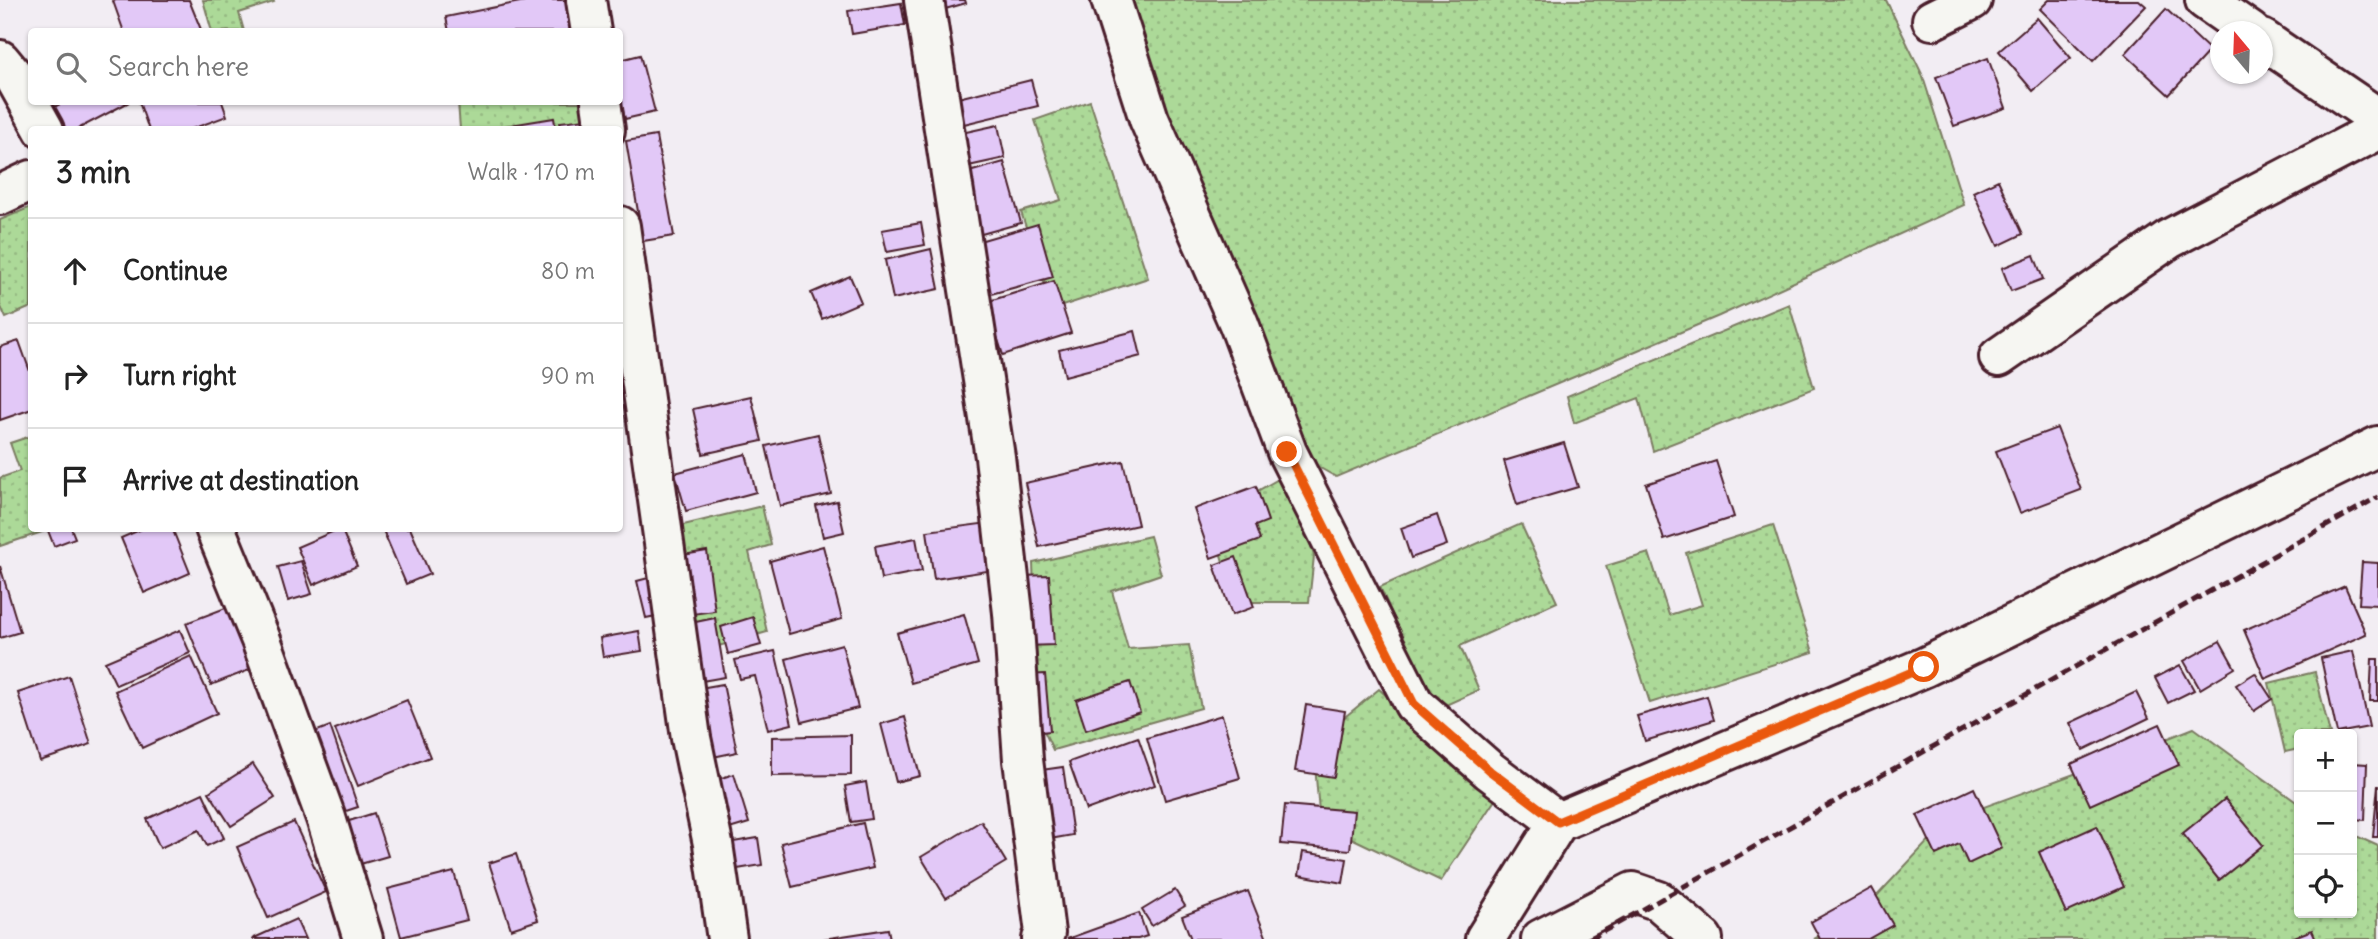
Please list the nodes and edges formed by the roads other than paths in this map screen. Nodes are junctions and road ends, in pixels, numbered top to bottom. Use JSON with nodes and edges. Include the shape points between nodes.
{"nodes":[{"id":1,"x":586,"y":0,"type":"edge"},
{"id":2,"x":925,"y":0,"type":"edge"},
{"id":3,"x":1111,"y":0,"type":"edge"},
{"id":4,"x":1972,"y":0,"type":"edge"},
{"id":5,"x":2205,"y":0,"type":"edge"},
{"id":6,"x":1932,"y":20,"type":"dead end"},
{"id":7,"x":2236,"y":21,"type":"edge"},
{"id":8,"x":590,"y":28,"type":"edge"},
{"id":9,"x":2273,"y":46,"type":"edge"},
{"id":10,"x":0,"y":60,"type":"edge"},
{"id":11,"x":28,"y":101,"type":"edge"},
{"id":12,"x":30,"y":105,"type":"edge"},
{"id":13,"x":601,"y":105,"type":"edge"},
{"id":14,"x":2378,"y":118,"type":"edge"},
{"id":15,"x":42,"y":126,"type":"edge"},
{"id":16,"x":604,"y":126,"type":"edge"},
{"id":17,"x":2378,"y":130,"type":"edge"},
{"id":18,"x":28,"y":182,"type":"edge"},
{"id":19,"x":0,"y":195,"type":"edge"},
{"id":20,"x":623,"y":248,"type":"edge"},
{"id":21,"x":1999,"y":357,"type":"dead end"},
{"id":22,"x":2378,"y":446,"type":"edge"},
{"id":23,"x":217,"y":532,"type":"edge"},
{"id":24,"x":1558,"y":822,"type":"junction"},
{"id":25,"x":363,"y":939,"type":"edge"},
{"id":26,"x":727,"y":939,"type":"edge"},
{"id":27,"x":1042,"y":939,"type":"edge"},
{"id":28,"x":1485,"y":939,"type":"edge"},
{"id":29,"x":1541,"y":939,"type":"edge"},
{"id":30,"x":1703,"y":939,"type":"edge"}],
"edges":[{"from":1,"to":8,"type":"street"},
{"from":2,"to":27,"type":"street","via":[[995,457],[1013,613],[1023,760],[1045,933]]},
{"from":3,"to":24,"type":"street","via":[[1149,120],[1239,324],[1287,452],[1414,704],[1490,771]]},
{"from":4,"to":6,"type":"street"},
{"from":5,"to":7,"type":"street"},
{"from":9,"to":14,"type":"street"},
{"from":10,"to":11,"type":"street"},
{"from":12,"to":15,"type":"street"},
{"from":13,"to":16,"type":"street"},
{"from":17,"to":21,"type":"street","via":[[2169,239]]},
{"from":18,"to":19,"type":"street"},
{"from":20,"to":26,"type":"street","via":[[691,738]]},
{"from":22,"to":24,"type":"street","via":[[1924,667]]},
{"from":23,"to":25,"type":"street","via":[[327,818]]},
{"from":24,"to":28,"type":"street"},
{"from":29,"to":30,"type":"street","via":[[1633,892],[1659,901]]}]}
